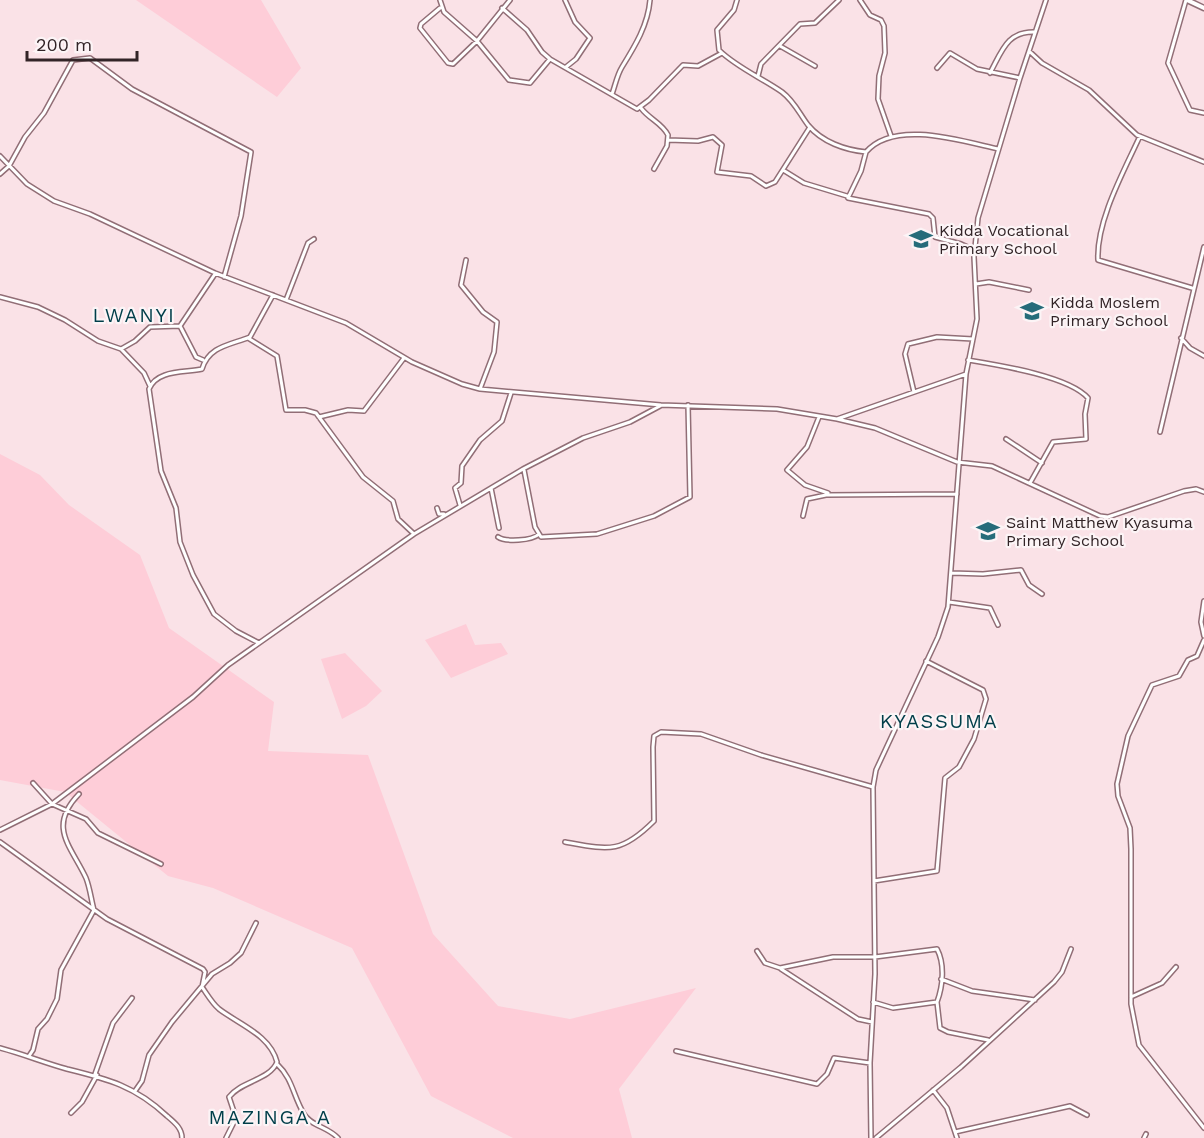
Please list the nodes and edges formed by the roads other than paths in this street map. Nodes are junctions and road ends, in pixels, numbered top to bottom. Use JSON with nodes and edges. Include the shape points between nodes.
{"nodes":[{"id":1,"x":440,"y":0,"type":"edge"},
{"id":2,"x":510,"y":0,"type":"edge"},
{"id":3,"x":565,"y":0,"type":"edge"},
{"id":4,"x":650,"y":0,"type":"edge"},
{"id":5,"x":737,"y":0,"type":"edge"},
{"id":6,"x":839,"y":0,"type":"edge"},
{"id":7,"x":860,"y":0,"type":"edge"},
{"id":8,"x":1046,"y":0,"type":"edge"},
{"id":9,"x":1186,"y":0,"type":"edge"},
{"id":10,"x":440,"y":8,"type":"junction"},
{"id":11,"x":502,"y":8,"type":"junction"},
{"id":12,"x":1204,"y":8,"type":"edge"},
{"id":13,"x":1035,"y":32,"type":"junction"},
{"id":14,"x":477,"y":41,"type":"junction"},
{"id":15,"x":780,"y":46,"type":"junction"},
{"id":16,"x":1029,"y":51,"type":"junction"},
{"id":17,"x":722,"y":53,"type":"junction"},
{"id":18,"x":550,"y":59,"type":"junction"},
{"id":19,"x":815,"y":66,"type":"dead end"},
{"id":20,"x":566,"y":67,"type":"junction"},
{"id":21,"x":937,"y":68,"type":"dead end"},
{"id":22,"x":990,"y":74,"type":"junction"},
{"id":23,"x":758,"y":77,"type":"junction"},
{"id":24,"x":1020,"y":78,"type":"junction"},
{"id":25,"x":611,"y":95,"type":"junction"},
{"id":26,"x":641,"y":108,"type":"junction"},
{"id":27,"x":1204,"y":113,"type":"edge"},
{"id":28,"x":810,"y":127,"type":"junction"},
{"id":29,"x":891,"y":136,"type":"junction"},
{"id":30,"x":1140,"y":136,"type":"junction"},
{"id":31,"x":668,"y":140,"type":"junction"},
{"id":32,"x":998,"y":149,"type":"junction"},
{"id":33,"x":866,"y":152,"type":"junction"},
{"id":34,"x":0,"y":156,"type":"edge"},
{"id":35,"x":1204,"y":162,"type":"edge"},
{"id":36,"x":9,"y":166,"type":"junction"},
{"id":37,"x":654,"y":169,"type":"dead end"},
{"id":38,"x":783,"y":170,"type":"junction"},
{"id":39,"x":0,"y":174,"type":"edge"},
{"id":40,"x":848,"y":196,"type":"junction"},
{"id":41,"x":314,"y":239,"type":"dead end"},
{"id":42,"x":1204,"y":247,"type":"edge"},
{"id":43,"x":974,"y":250,"type":"junction"},
{"id":44,"x":466,"y":260,"type":"dead end"},
{"id":45,"x":215,"y":273,"type":"junction"},
{"id":46,"x":224,"y":277,"type":"junction"},
{"id":47,"x":976,"y":284,"type":"junction"},
{"id":48,"x":1192,"y":288,"type":"junction"},
{"id":49,"x":1029,"y":290,"type":"dead end"},
{"id":50,"x":273,"y":295,"type":"junction"},
{"id":51,"x":0,"y":297,"type":"edge"},
{"id":52,"x":286,"y":300,"type":"junction"},
{"id":53,"x":180,"y":326,"type":"junction"},
{"id":54,"x":248,"y":338,"type":"junction"},
{"id":55,"x":1181,"y":338,"type":"junction"},
{"id":56,"x":973,"y":339,"type":"junction"},
{"id":57,"x":121,"y":349,"type":"junction"},
{"id":58,"x":1204,"y":356,"type":"edge"},
{"id":59,"x":404,"y":358,"type":"junction"},
{"id":60,"x":204,"y":360,"type":"junction"},
{"id":61,"x":968,"y":360,"type":"junction"},
{"id":62,"x":966,"y":374,"type":"junction"},
{"id":63,"x":150,"y":386,"type":"junction"},
{"id":64,"x":480,"y":389,"type":"junction"},
{"id":65,"x":914,"y":392,"type":"junction"},
{"id":66,"x":511,"y":393,"type":"junction"},
{"id":67,"x":661,"y":405,"type":"junction"},
{"id":68,"x":688,"y":405,"type":"junction"},
{"id":69,"x":319,"y":417,"type":"junction"},
{"id":70,"x":819,"y":417,"type":"junction"},
{"id":71,"x":837,"y":419,"type":"junction"},
{"id":72,"x":1160,"y":432,"type":"dead end"},
{"id":73,"x":1006,"y":439,"type":"dead end"},
{"id":74,"x":957,"y":462,"type":"junction"},
{"id":75,"x":1042,"y":464,"type":"junction"},
{"id":76,"x":523,"y":469,"type":"junction"},
{"id":77,"x":1030,"y":483,"type":"junction"},
{"id":78,"x":491,"y":488,"type":"junction"},
{"id":79,"x":1204,"y":492,"type":"edge"},
{"id":80,"x":957,"y":494,"type":"junction"},
{"id":81,"x":832,"y":495,"type":"junction"},
{"id":82,"x":460,"y":506,"type":"junction"},
{"id":83,"x":437,"y":508,"type":"dead end"},
{"id":84,"x":446,"y":515,"type":"junction"},
{"id":85,"x":803,"y":516,"type":"dead end"},
{"id":86,"x":499,"y":528,"type":"dead end"},
{"id":87,"x":539,"y":532,"type":"junction"},
{"id":88,"x":414,"y":534,"type":"junction"},
{"id":89,"x":498,"y":537,"type":"dead end"},
{"id":90,"x":952,"y":573,"type":"junction"},
{"id":91,"x":1042,"y":594,"type":"dead end"},
{"id":92,"x":1204,"y":601,"type":"edge"},
{"id":93,"x":949,"y":602,"type":"junction"},
{"id":94,"x":998,"y":625,"type":"dead end"},
{"id":95,"x":1204,"y":638,"type":"edge"},
{"id":96,"x":260,"y":643,"type":"junction"},
{"id":97,"x":926,"y":661,"type":"junction"},
{"id":98,"x":33,"y":783,"type":"dead end"},
{"id":99,"x":873,"y":787,"type":"junction"},
{"id":100,"x":79,"y":794,"type":"dead end"},
{"id":101,"x":52,"y":804,"type":"junction"},
{"id":102,"x":68,"y":811,"type":"junction"},
{"id":103,"x":0,"y":830,"type":"edge"},
{"id":104,"x":0,"y":842,"type":"edge"},
{"id":105,"x":565,"y":842,"type":"dead end"},
{"id":106,"x":161,"y":864,"type":"dead end"},
{"id":107,"x":874,"y":881,"type":"junction"},
{"id":108,"x":94,"y":910,"type":"junction"},
{"id":109,"x":256,"y":923,"type":"dead end"},
{"id":110,"x":1071,"y":949,"type":"dead end"},
{"id":111,"x":757,"y":951,"type":"dead end"},
{"id":112,"x":875,"y":957,"type":"junction"},
{"id":113,"x":1176,"y":967,"type":"dead end"},
{"id":114,"x":780,"y":968,"type":"junction"},
{"id":115,"x":941,"y":979,"type":"junction"},
{"id":116,"x":202,"y":987,"type":"junction"},
{"id":117,"x":1131,"y":997,"type":"junction"},
{"id":118,"x":132,"y":999,"type":"dead end"},
{"id":119,"x":1035,"y":1000,"type":"junction"},
{"id":120,"x":873,"y":1002,"type":"junction"},
{"id":121,"x":937,"y":1002,"type":"junction"},
{"id":122,"x":872,"y":1022,"type":"junction"},
{"id":123,"x":989,"y":1040,"type":"junction"},
{"id":124,"x":0,"y":1048,"type":"edge"},
{"id":125,"x":676,"y":1051,"type":"dead end"},
{"id":126,"x":28,"y":1056,"type":"junction"},
{"id":127,"x":870,"y":1063,"type":"junction"},
{"id":128,"x":277,"y":1064,"type":"junction"},
{"id":129,"x":96,"y":1075,"type":"junction"},
{"id":130,"x":933,"y":1090,"type":"junction"},
{"id":131,"x":135,"y":1091,"type":"junction"},
{"id":132,"x":71,"y":1113,"type":"dead end"},
{"id":133,"x":1086,"y":1115,"type":"dead end"},
{"id":134,"x":1204,"y":1128,"type":"edge"},
{"id":135,"x":955,"y":1132,"type":"junction"},
{"id":136,"x":182,"y":1138,"type":"edge"},
{"id":137,"x":226,"y":1138,"type":"edge"},
{"id":138,"x":338,"y":1138,"type":"edge"},
{"id":139,"x":871,"y":1138,"type":"edge"},
{"id":140,"x":876,"y":1138,"type":"edge"},
{"id":141,"x":957,"y":1138,"type":"edge"}],
"edges":[{"from":1,"to":10,"type":"street"},
{"from":2,"to":11,"type":"street"},
{"from":3,"to":20,"type":"street","via":[[575,22],[590,38]]},
{"from":4,"to":25,"type":"street","via":[[645,26]]},
{"from":5,"to":17,"type":"street","via":[[734,10],[717,30]]},
{"from":6,"to":15,"type":"street","via":[[815,23],[800,24]]},
{"from":7,"to":29,"type":"street","via":[[884,26],[885,53],[878,99]]},
{"from":8,"to":13,"type":"street"},
{"from":9,"to":12,"type":"street"},
{"from":9,"to":27,"type":"street","via":[[1168,63],[1190,110]]},
{"from":10,"to":14,"type":"street"},
{"from":10,"to":14,"type":"street","via":[[420,28],[448,63],[456,61]]},
{"from":11,"to":14,"type":"street"},
{"from":11,"to":18,"type":"street","via":[[527,30]]},
{"from":13,"to":16,"type":"street"},
{"from":13,"to":22,"type":"street","via":[[1016,34],[1005,44]]},
{"from":14,"to":18,"type":"street","via":[[508,80],[515,83],[530,83]]},
{"from":15,"to":19,"type":"street"},
{"from":15,"to":23,"type":"street","via":[[761,64]]},
{"from":16,"to":24,"type":"street"},
{"from":16,"to":30,"type":"street","via":[[1089,90]]},
{"from":17,"to":23,"type":"street"},
{"from":17,"to":26,"type":"street","via":[[698,66],[684,65]]},
{"from":18,"to":20,"type":"street"},
{"from":20,"to":25,"type":"street"},
{"from":21,"to":22,"type":"street","via":[[950,53]]},
{"from":22,"to":24,"type":"street"},
{"from":23,"to":28,"type":"street","via":[[784,94]]},
{"from":24,"to":32,"type":"street"},
{"from":25,"to":26,"type":"street"},
{"from":26,"to":31,"type":"street","via":[[665,130]]},
{"from":28,"to":33,"type":"street","via":[[843,149]]},
{"from":28,"to":38,"type":"street"},
{"from":29,"to":32,"type":"street","via":[[935,136]]},
{"from":29,"to":33,"type":"street"},
{"from":30,"to":35,"type":"street"},
{"from":30,"to":48,"type":"street","via":[[1113,195],[1098,246],[1098,260]]},
{"from":31,"to":37,"type":"street"},
{"from":31,"to":38,"type":"street","via":[[713,137],[723,145],[717,172],[751,176],[764,186],[775,182]]},
{"from":32,"to":43,"type":"street","via":[[978,218]]},
{"from":33,"to":40,"type":"street"},
{"from":34,"to":36,"type":"street"},
{"from":36,"to":39,"type":"street"},
{"from":36,"to":45,"type":"street","via":[[27,184],[54,201]]},
{"from":36,"to":46,"type":"street","via":[[73,60],[84,57],[96,61],[132,89],[251,152],[241,216]]},
{"from":38,"to":40,"type":"street","via":[[804,183]]},
{"from":40,"to":43,"type":"street","via":[[928,214],[933,218],[935,237]]},
{"from":41,"to":52,"type":"street","via":[[304,250]]},
{"from":42,"to":48,"type":"street"},
{"from":43,"to":47,"type":"street"},
{"from":44,"to":64,"type":"street","via":[[461,285],[496,322],[494,352]]},
{"from":45,"to":46,"type":"street"},
{"from":45,"to":53,"type":"street"},
{"from":46,"to":50,"type":"street"},
{"from":47,"to":49,"type":"street","via":[[989,282]]},
{"from":47,"to":56,"type":"street"},
{"from":48,"to":55,"type":"street"},
{"from":50,"to":52,"type":"street"},
{"from":50,"to":54,"type":"street"},
{"from":51,"to":57,"type":"street","via":[[38,307],[98,341]]},
{"from":52,"to":59,"type":"street","via":[[346,323]]},
{"from":53,"to":57,"type":"street","via":[[150,327]]},
{"from":53,"to":60,"type":"street","via":[[196,357]]},
{"from":54,"to":60,"type":"street","via":[[223,345]]},
{"from":54,"to":69,"type":"street","via":[[277,356],[286,410],[305,410]]},
{"from":55,"to":58,"type":"street"},
{"from":55,"to":72,"type":"street"},
{"from":56,"to":61,"type":"street"},
{"from":56,"to":65,"type":"street","via":[[937,337],[906,346]]},
{"from":57,"to":63,"type":"street","via":[[144,373]]},
{"from":59,"to":64,"type":"street"},
{"from":59,"to":69,"type":"street","via":[[364,411],[348,410]]},
{"from":60,"to":63,"type":"street","via":[[199,370],[175,371]]},
{"from":61,"to":62,"type":"street"},
{"from":61,"to":75,"type":"street","via":[[1043,376],[1087,396],[1086,439],[1053,442]]},
{"from":62,"to":65,"type":"street"},
{"from":62,"to":74,"type":"street"},
{"from":63,"to":96,"type":"street","via":[[161,471],[177,508],[180,542],[193,575],[214,614],[236,632]]},
{"from":64,"to":66,"type":"street"},
{"from":65,"to":71,"type":"street"},
{"from":66,"to":67,"type":"street"},
{"from":66,"to":82,"type":"street","via":[[502,421],[480,440],[462,466],[461,483],[455,488]]},
{"from":67,"to":68,"type":"street"},
{"from":67,"to":76,"type":"street"},
{"from":68,"to":70,"type":"street","via":[[777,409]]},
{"from":68,"to":87,"type":"street","via":[[688,500],[654,516],[586,537],[543,538]]},
{"from":69,"to":88,"type":"street","via":[[363,477],[393,501],[398,519]]},
{"from":70,"to":71,"type":"street"},
{"from":70,"to":81,"type":"street","via":[[807,447],[787,470],[805,485]]},
{"from":71,"to":74,"type":"street","via":[[875,428]]},
{"from":73,"to":75,"type":"street"},
{"from":74,"to":77,"type":"street","via":[[992,466]]},
{"from":74,"to":80,"type":"street"},
{"from":75,"to":77,"type":"street"},
{"from":76,"to":78,"type":"street"},
{"from":76,"to":87,"type":"street"},
{"from":77,"to":79,"type":"street","via":[[1093,514],[1108,517],[1184,490]]},
{"from":78,"to":82,"type":"street"},
{"from":78,"to":86,"type":"street"},
{"from":80,"to":81,"type":"street"},
{"from":80,"to":90,"type":"street"},
{"from":81,"to":85,"type":"street","via":[[807,499]]},
{"from":82,"to":84,"type":"street"},
{"from":83,"to":84,"type":"street","via":[[439,514]]},
{"from":84,"to":88,"type":"street"},
{"from":87,"to":89,"type":"street","via":[[537,538]]},
{"from":88,"to":96,"type":"street"},
{"from":90,"to":91,"type":"street","via":[[1021,570],[1029,585]]},
{"from":90,"to":93,"type":"street"},
{"from":92,"to":95,"type":"street"},
{"from":93,"to":94,"type":"street","via":[[992,609]]},
{"from":93,"to":97,"type":"street"},
{"from":95,"to":117,"type":"street","via":[[1197,656],[1188,660],[1179,676],[1152,685],[1128,736],[1117,784],[1131,839]]},
{"from":96,"to":101,"type":"street"},
{"from":97,"to":99,"type":"street","via":[[876,770]]},
{"from":97,"to":107,"type":"street","via":[[983,690],[987,699],[974,739],[959,767],[945,778],[937,871]]},
{"from":98,"to":101,"type":"street"},
{"from":99,"to":105,"type":"street","via":[[701,734],[661,732],[654,736],[653,747],[654,821],[621,847]]},
{"from":99,"to":107,"type":"street"},
{"from":100,"to":102,"type":"street"},
{"from":101,"to":102,"type":"street"},
{"from":101,"to":103,"type":"street"},
{"from":102,"to":106,"type":"street","via":[[86,819],[98,833]]},
{"from":102,"to":108,"type":"street","via":[[62,825],[64,840],[87,881]]},
{"from":104,"to":108,"type":"street"},
{"from":107,"to":112,"type":"street"},
{"from":108,"to":116,"type":"street","via":[[203,969],[206,972]]},
{"from":108,"to":126,"type":"street","via":[[61,970],[57,999],[48,1019],[38,1029]]},
{"from":109,"to":116,"type":"street","via":[[241,953],[212,974]]},
{"from":110,"to":119,"type":"street","via":[[1062,972]]},
{"from":111,"to":114,"type":"street","via":[[765,963]]},
{"from":112,"to":114,"type":"street","via":[[833,957]]},
{"from":112,"to":115,"type":"street","via":[[937,950],[942,964]]},
{"from":112,"to":120,"type":"street"},
{"from":113,"to":117,"type":"street","via":[[1162,983]]},
{"from":114,"to":122,"type":"street","via":[[858,1020]]},
{"from":115,"to":119,"type":"street","via":[[972,991]]},
{"from":115,"to":121,"type":"street"},
{"from":116,"to":128,"type":"street","via":[[218,1008],[265,1042]]},
{"from":116,"to":131,"type":"street","via":[[149,1055]]},
{"from":117,"to":134,"type":"street","via":[[1139,1045]]},
{"from":118,"to":129,"type":"street","via":[[113,1023]]},
{"from":119,"to":123,"type":"street"},
{"from":120,"to":121,"type":"street","via":[[893,1008]]},
{"from":120,"to":122,"type":"street"},
{"from":121,"to":123,"type":"street","via":[[940,1028]]},
{"from":122,"to":127,"type":"street"},
{"from":123,"to":130,"type":"street"},
{"from":124,"to":126,"type":"street"},
{"from":125,"to":127,"type":"street","via":[[817,1084],[834,1058]]},
{"from":126,"to":129,"type":"street"},
{"from":127,"to":139,"type":"street"},
{"from":128,"to":137,"type":"street","via":[[231,1094],[229,1101],[236,1118]]},
{"from":128,"to":138,"type":"street","via":[[289,1077],[304,1115]]},
{"from":129,"to":131,"type":"street"},
{"from":129,"to":132,"type":"street"},
{"from":130,"to":135,"type":"street","via":[[947,1108]]},
{"from":130,"to":140,"type":"street"},
{"from":131,"to":136,"type":"street","via":[[180,1129]]},
{"from":133,"to":135,"type":"street","via":[[1070,1106]]},
{"from":135,"to":141,"type":"street"}]}
